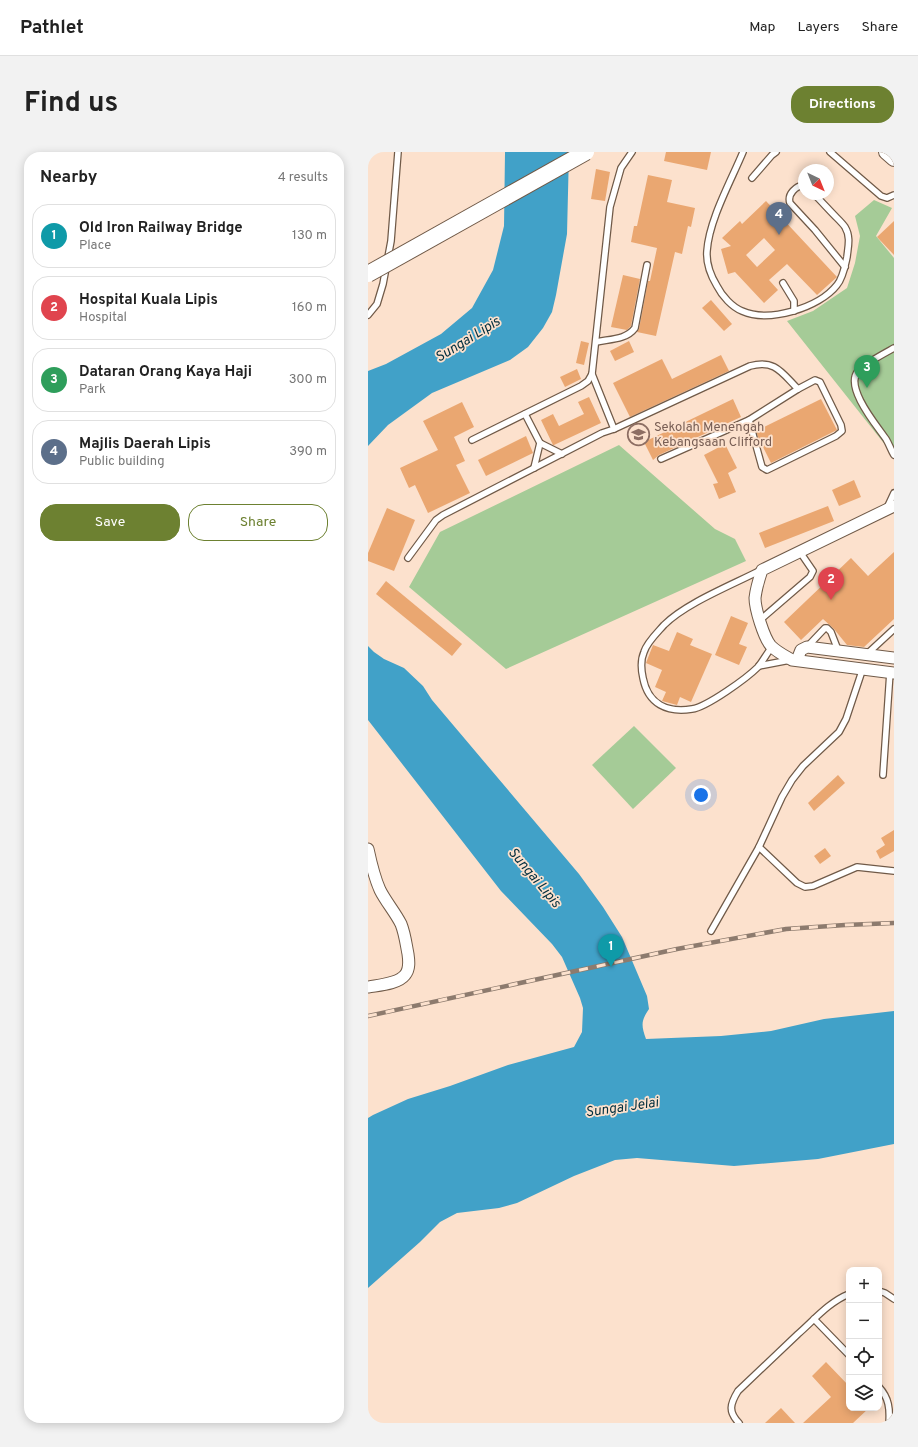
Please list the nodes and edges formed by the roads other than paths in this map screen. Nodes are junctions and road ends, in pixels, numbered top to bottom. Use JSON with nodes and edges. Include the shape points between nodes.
{"nodes":[{"id":1,"x":398,"y":152,"type":"edge"},
{"id":2,"x":586,"y":152,"type":"edge"},
{"id":3,"x":632,"y":152,"type":"edge"},
{"id":4,"x":743,"y":152,"type":"edge"},
{"id":5,"x":776,"y":152,"type":"edge"},
{"id":6,"x":830,"y":152,"type":"edge"},
{"id":7,"x":886,"y":152,"type":"edge"},
{"id":8,"x":894,"y":159,"type":"edge"},
{"id":9,"x":752,"y":178,"type":"dead end"},
{"id":10,"x":798,"y":187,"type":"edge"},
{"id":11,"x":894,"y":195,"type":"edge"},
{"id":12,"x":820,"y":200,"type":"edge"},
{"id":13,"x":647,"y":265,"type":"dead end"},
{"id":14,"x":845,"y":267,"type":"junction"},
{"id":15,"x":368,"y":274,"type":"edge"},
{"id":16,"x":783,"y":283,"type":"dead end"},
{"id":17,"x":794,"y":311,"type":"junction"},
{"id":18,"x":368,"y":315,"type":"edge"},
{"id":19,"x":596,"y":342,"type":"junction"},
{"id":20,"x":894,"y":348,"type":"edge"},
{"id":21,"x":592,"y":374,"type":"junction"},
{"id":22,"x":798,"y":389,"type":"junction"},
{"id":23,"x":526,"y":414,"type":"junction"},
{"id":24,"x":749,"y":420,"type":"junction"},
{"id":25,"x":614,"y":428,"type":"junction"},
{"id":26,"x":472,"y":440,"type":"dead end"},
{"id":27,"x":540,"y":443,"type":"junction"},
{"id":28,"x":562,"y":454,"type":"junction"},
{"id":29,"x":894,"y":455,"type":"edge"},
{"id":30,"x":661,"y":458,"type":"dead end"},
{"id":31,"x":534,"y":468,"type":"junction"},
{"id":32,"x":894,"y":493,"type":"edge"},
{"id":33,"x":891,"y":507,"type":"edge"},
{"id":34,"x":800,"y":552,"type":"junction"},
{"id":35,"x":408,"y":558,"type":"dead end"},
{"id":36,"x":762,"y":570,"type":"junction"},
{"id":37,"x":760,"y":620,"type":"junction"},
{"id":38,"x":894,"y":629,"type":"edge"},
{"id":39,"x":772,"y":647,"type":"junction"},
{"id":40,"x":807,"y":647,"type":"junction"},
{"id":41,"x":838,"y":650,"type":"junction"},
{"id":42,"x":867,"y":654,"type":"junction"},
{"id":43,"x":894,"y":658,"type":"edge"},
{"id":44,"x":795,"y":660,"type":"junction"},
{"id":45,"x":759,"y":666,"type":"junction"},
{"id":46,"x":864,"y":668,"type":"junction"},
{"id":47,"x":892,"y":673,"type":"edge"},
{"id":48,"x":883,"y":774,"type":"dead end"},
{"id":49,"x":759,"y":846,"type":"junction"},
{"id":50,"x":368,"y":849,"type":"edge"},
{"id":51,"x":894,"y":871,"type":"edge"},
{"id":52,"x":711,"y":931,"type":"dead end"},
{"id":53,"x":368,"y":987,"type":"edge"},
{"id":54,"x":882,"y":1292,"type":"edge"},
{"id":55,"x":846,"y":1295,"type":"edge"},
{"id":56,"x":894,"y":1299,"type":"edge"},
{"id":57,"x":814,"y":1319,"type":"junction"},
{"id":58,"x":846,"y":1352,"type":"edge"},
{"id":59,"x":882,"y":1390,"type":"edge"},
{"id":60,"x":739,"y":1423,"type":"edge"},
{"id":61,"x":889,"y":1423,"type":"edge"}],
"edges":[{"from":1,"to":18,"type":"lane","via":[[391,241],[377,304]]},
{"from":2,"to":15,"type":"main road","bridge":true},
{"from":3,"to":19,"type":"lane","via":[[622,168],[610,207]]},
{"from":4,"to":17,"type":"lane","via":[[709,236],[709,268],[720,292],[742,311],[770,315]]},
{"from":5,"to":9,"type":"lane"},
{"from":6,"to":11,"type":"lane","via":[[881,196],[887,198]]},
{"from":7,"to":8,"type":"street"},
{"from":10,"to":14,"type":"lane","via":[[790,194],[790,203]]},
{"from":12,"to":14,"type":"lane","via":[[845,227],[849,240]]},
{"from":13,"to":19,"type":"lane","via":[[635,328],[624,337]]},
{"from":14,"to":17,"type":"lane","via":[[842,278],[829,293]]},
{"from":16,"to":17,"type":"lane","via":[[794,301]]},
{"from":19,"to":21,"type":"lane"},
{"from":20,"to":29,"type":"lane","via":[[858,371],[855,377],[861,404]]},
{"from":21,"to":23,"type":"lane","via":[[581,386]]},
{"from":21,"to":25,"type":"lane"},
{"from":22,"to":24,"type":"lane"},
{"from":22,"to":24,"type":"lane","via":[[815,380],[820,382],[842,431],[767,470],[762,467]]},
{"from":22,"to":25,"type":"lane","via":[[780,370],[761,363]]},
{"from":23,"to":26,"type":"lane"},
{"from":23,"to":27,"type":"lane"},
{"from":24,"to":30,"type":"lane"},
{"from":25,"to":28,"type":"lane"},
{"from":27,"to":28,"type":"lane"},
{"from":27,"to":31,"type":"lane"},
{"from":28,"to":31,"type":"lane"},
{"from":31,"to":35,"type":"lane","via":[[436,520]]},
{"from":32,"to":33,"type":"lane"},
{"from":33,"to":34,"type":"street"},
{"from":34,"to":36,"type":"street"},
{"from":34,"to":37,"type":"lane","via":[[812,568],[810,577]]},
{"from":36,"to":37,"type":"street","via":[[755,597]]},
{"from":36,"to":45,"type":"lane","via":[[674,616],[648,643],[641,666],[645,690],[653,700],[662,706],[679,710],[703,706]]},
{"from":37,"to":39,"type":"street"},
{"from":38,"to":42,"type":"lane"},
{"from":39,"to":44,"type":"street"},
{"from":39,"to":45,"type":"lane"},
{"from":40,"to":41,"type":"street"},
{"from":40,"to":41,"type":"lane","via":[[827,628]]},
{"from":40,"to":44,"type":"street","via":[[801,650]]},
{"from":41,"to":42,"type":"street"},
{"from":42,"to":43,"type":"street"},
{"from":44,"to":45,"type":"lane"},
{"from":44,"to":46,"type":"street"},
{"from":46,"to":47,"type":"street"},
{"from":46,"to":49,"type":"lane","via":[[846,719],[838,732],[792,780]]},
{"from":47,"to":48,"type":"lane"},
{"from":49,"to":51,"type":"lane","via":[[804,887],[813,886],[857,867]]},
{"from":49,"to":52,"type":"lane"},
{"from":50,"to":53,"type":"street","via":[[379,887],[406,938],[409,961],[405,974],[400,979]]},
{"from":54,"to":56,"type":"lane"},
{"from":55,"to":57,"type":"lane"},
{"from":57,"to":58,"type":"lane"},
{"from":57,"to":60,"type":"lane","via":[[738,1391],[731,1406],[732,1414]]},
{"from":59,"to":61,"type":"lane","via":[[888,1401]]}]}
